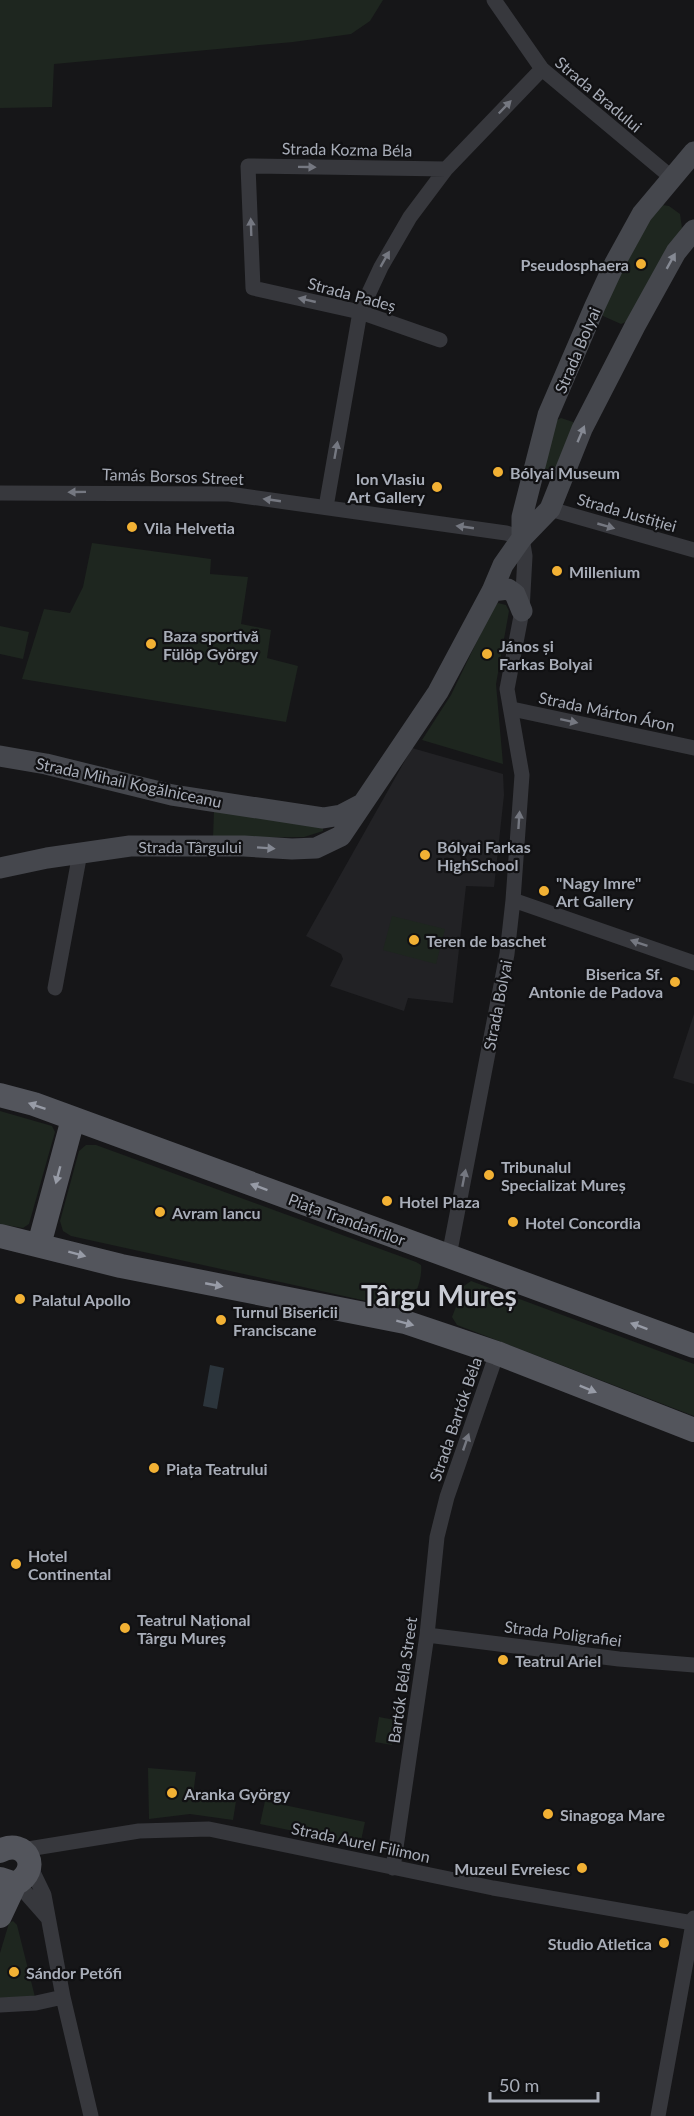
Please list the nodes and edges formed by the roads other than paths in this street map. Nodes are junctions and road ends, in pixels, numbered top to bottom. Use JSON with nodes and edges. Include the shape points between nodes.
{"nodes":[{"id":1,"x":495,"y":0,"type":"edge"},
{"id":2,"x":542,"y":69,"type":"junction"},
{"id":3,"x":694,"y":152,"type":"edge"},
{"id":4,"x":446,"y":169,"type":"junction"},
{"id":5,"x":671,"y":177,"type":"junction"},
{"id":6,"x":694,"y":230,"type":"edge"},
{"id":7,"x":253,"y":288,"type":"joint"},
{"id":8,"x":360,"y":312,"type":"junction"},
{"id":9,"x":440,"y":340,"type":"dead end"},
{"id":10,"x":530,"y":485,"type":"junction"},
{"id":11,"x":0,"y":493,"type":"edge"},
{"id":12,"x":326,"y":507,"type":"junction"},
{"id":13,"x":550,"y":509,"type":"junction"},
{"id":14,"x":522,"y":538,"type":"junction"},
{"id":15,"x":694,"y":550,"type":"edge"},
{"id":16,"x":492,"y":591,"type":"junction"},
{"id":17,"x":522,"y":611,"type":"junction"},
{"id":18,"x":512,"y":709,"type":"junction"},
{"id":19,"x":694,"y":748,"type":"edge"},
{"id":20,"x":0,"y":756,"type":"edge"},
{"id":21,"x":362,"y":804,"type":"junction"},
{"id":22,"x":80,"y":853,"type":"junction"},
{"id":23,"x":0,"y":868,"type":"edge"},
{"id":24,"x":513,"y":900,"type":"junction"},
{"id":25,"x":694,"y":963,"type":"edge"},
{"id":26,"x":55,"y":988,"type":"dead end"},
{"id":27,"x":0,"y":1095,"type":"edge"},
{"id":28,"x":73,"y":1119,"type":"junction"},
{"id":29,"x":0,"y":1236,"type":"edge"},
{"id":30,"x":39,"y":1245,"type":"junction"},
{"id":31,"x":449,"y":1256,"type":"junction"},
{"id":32,"x":694,"y":1346,"type":"edge"},
{"id":33,"x":496,"y":1353,"type":"junction"},
{"id":34,"x":694,"y":1430,"type":"edge"},
{"id":35,"x":447,"y":1497,"type":"joint"},
{"id":36,"x":427,"y":1635,"type":"junction"},
{"id":37,"x":694,"y":1665,"type":"edge"},
{"id":38,"x":14,"y":1861,"type":"edge"},
{"id":39,"x":393,"y":1868,"type":"junction"},
{"id":40,"x":0,"y":1916,"type":"edge"},
{"id":41,"x":47,"y":1917,"type":"junction"},
{"id":42,"x":693,"y":1920,"type":"edge"},
{"id":43,"x":689,"y":1971,"type":"edge"},
{"id":44,"x":63,"y":1997,"type":"junction"},
{"id":45,"x":0,"y":2005,"type":"edge"},
{"id":46,"x":91,"y":2116,"type":"edge"},
{"id":47,"x":658,"y":2116,"type":"edge"}],
"edges":[{"from":1,"to":2,"type":"street","name":"Strada Bradului"},
{"from":4,"to":2,"type":"street","one_way":true},
{"from":2,"to":5,"type":"street","name":"Strada Bradului"},
{"from":3,"to":5,"type":"street","name":"Strada Bolyai"},
{"from":7,"to":4,"type":"street","name":"Strada Kozma Béla","one_way":true,"via":[[248,166]]},
{"from":8,"to":4,"type":"street","one_way":true,"via":[[410,217]]},
{"from":5,"to":10,"type":"street","name":"Strada Bolyai","via":[[642,214],[615,263],[548,415]]},
{"from":13,"to":6,"type":"street","one_way":true,"via":[[582,429],[635,326],[676,252]]},
{"from":8,"to":7,"type":"street","name":"Strada Padeș","one_way":true},
{"from":8,"to":9,"type":"street","name":"Strada Padeș"},
{"from":12,"to":8,"type":"street","one_way":true},
{"from":10,"to":13,"type":"street"},
{"from":10,"to":14,"type":"street","name":"Strada Bolyai","via":[[522,517]]},
{"from":12,"to":11,"type":"street","name":"Tamás Borsos Street","one_way":true,"via":[[230,494]]},
{"from":14,"to":12,"type":"street","name":"Tamás Borsos Street","one_way":true},
{"from":13,"to":14,"type":"street"},
{"from":13,"to":15,"type":"street","name":"Strada Justiției","one_way":true},
{"from":14,"to":16,"type":"street","via":[[503,565]]},
{"from":14,"to":17,"type":"street","name":"Strada Bolyai"},
{"from":16,"to":17,"type":"street","via":[[508,589],[515,594]]},
{"from":16,"to":21,"type":"street","via":[[438,692]]},
{"from":17,"to":18,"type":"street","name":"Strada Bolyai","via":[[507,689]]},
{"from":18,"to":19,"type":"street","name":"Strada Márton Áron","one_way":true},
{"from":24,"to":18,"type":"street","name":"Strada Bolyai","one_way":true,"via":[[522,775]]},
{"from":20,"to":21,"type":"street","name":"Strada Mihail Kogălniceanu","via":[[172,795],[315,817],[341,814]]},
{"from":22,"to":21,"type":"street","name":"Strada Târgului","one_way":true,"via":[[130,846],[316,848],[340,836]]},
{"from":22,"to":23,"type":"street","name":"Strada Târgului"},
{"from":22,"to":26,"type":"street"},
{"from":25,"to":24,"type":"street","one_way":true},
{"from":31,"to":24,"type":"street","name":"Strada Bolyai","one_way":true,"via":[[507,954]]},
{"from":28,"to":27,"type":"main road","name":"Piața Trandafirilor","one_way":true},
{"from":28,"to":30,"type":"main road","one_way":true},
{"from":31,"to":28,"type":"main road","name":"Piața Trandafirilor","one_way":true},
{"from":29,"to":30,"type":"main road"},
{"from":30,"to":33,"type":"main road","one_way":true,"via":[[130,1268],[405,1322]]},
{"from":32,"to":31,"type":"main road","name":"Piața Trandafirilor","one_way":true},
{"from":33,"to":34,"type":"main road","one_way":true},
{"from":35,"to":33,"type":"street","name":"Strada Bartók Béla","one_way":true},
{"from":35,"to":36,"type":"street","name":"Bartók Béla Street","via":[[438,1536]]},
{"from":36,"to":37,"type":"street","name":"Strada Poligrafiei"},
{"from":36,"to":39,"type":"street","name":"Bartók Béla Street"},
{"from":38,"to":39,"type":"street","name":"Strada Aurel Filimon","via":[[56,1844],[139,1831],[209,1829]]},
{"from":38,"to":40,"type":"main road"},
{"from":38,"to":41,"type":"street"},
{"from":38,"to":41,"type":"street","via":[[44,1895]]},
{"from":39,"to":42,"type":"street","name":"Strada Aurel Filimon"},
{"from":41,"to":44,"type":"street"},
{"from":42,"to":43,"type":"street"},
{"from":43,"to":47,"type":"street"},
{"from":44,"to":45,"type":"street"},
{"from":44,"to":46,"type":"street"}]}
